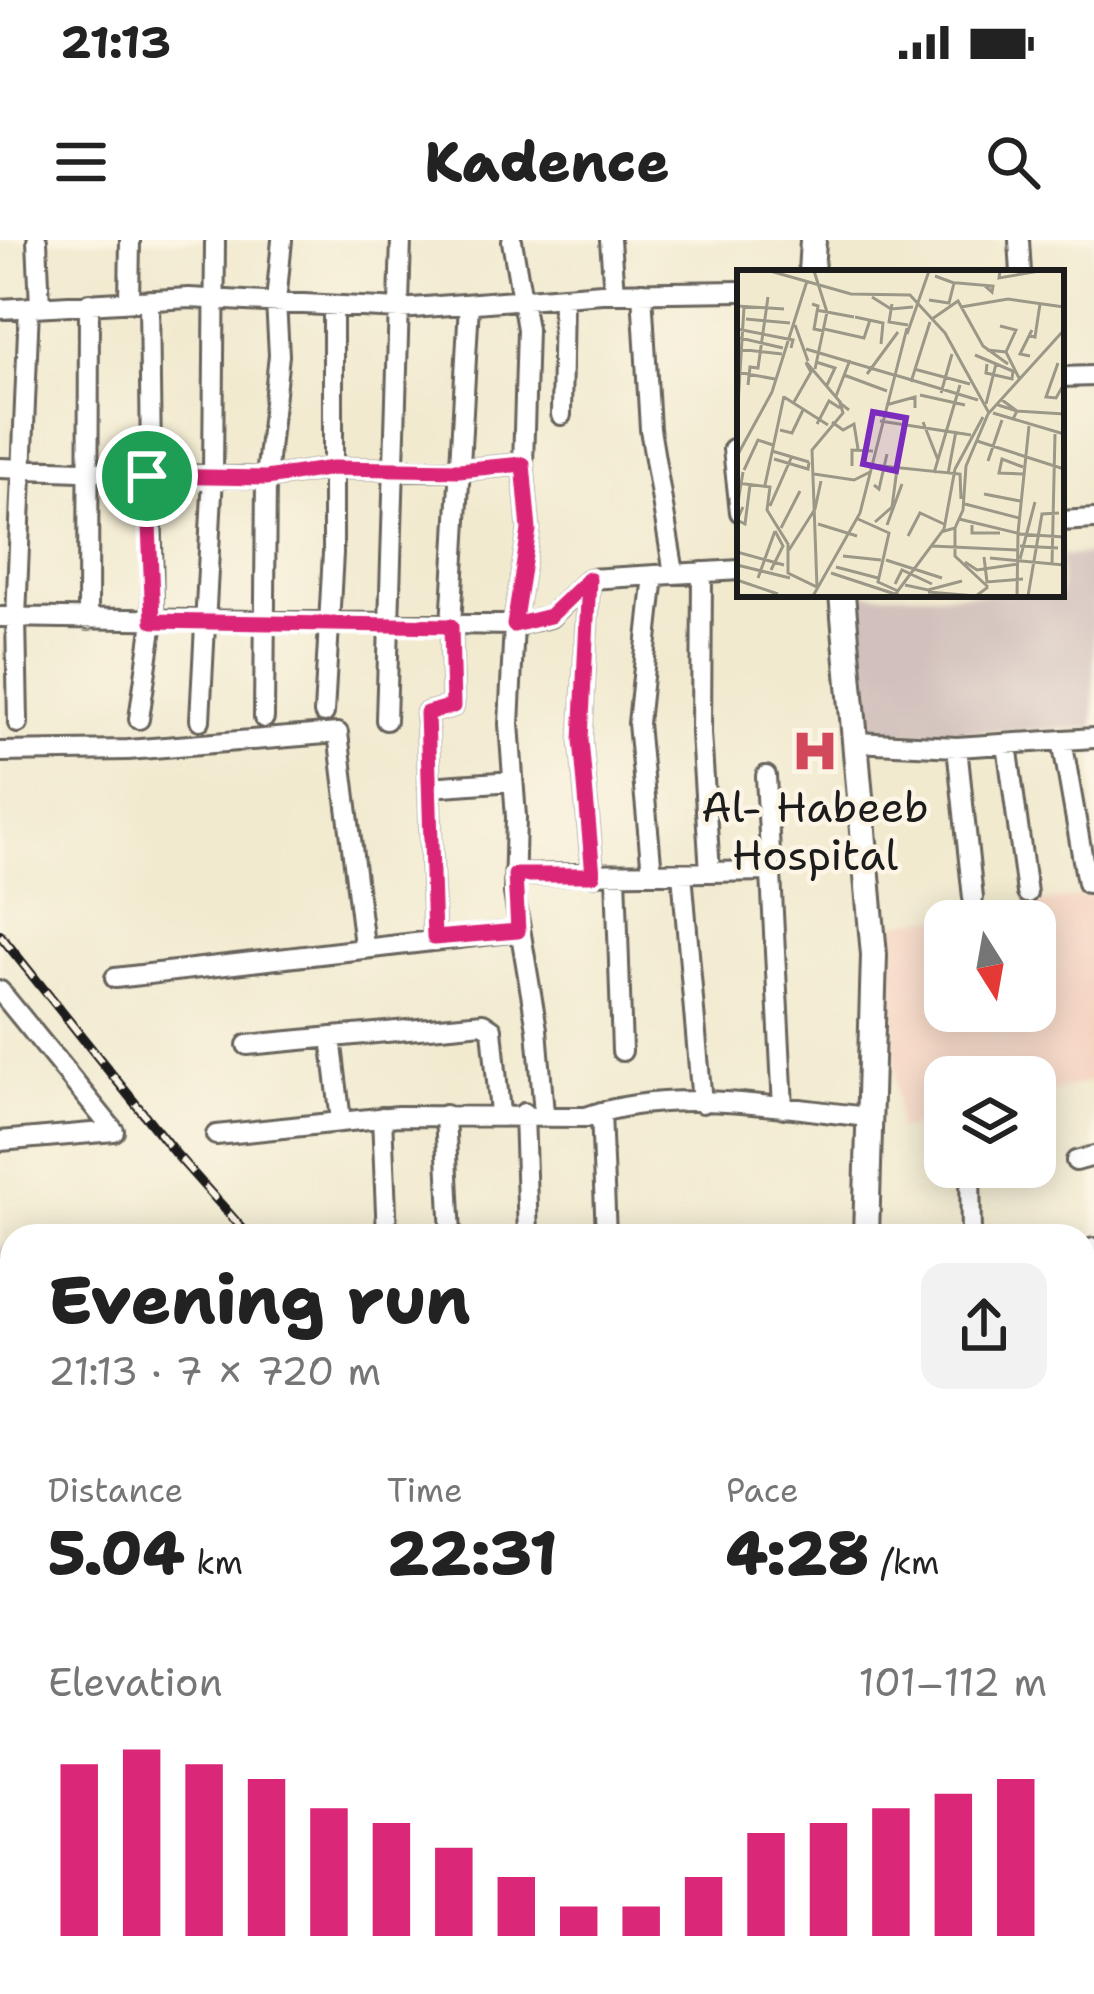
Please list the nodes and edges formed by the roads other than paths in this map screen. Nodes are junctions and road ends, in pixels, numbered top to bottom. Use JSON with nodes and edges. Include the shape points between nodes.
{"nodes":[{"id":1,"x":37,"y":240,"type":"edge"},
{"id":2,"x":130,"y":240,"type":"edge"},
{"id":3,"x":215,"y":240,"type":"edge"},
{"id":4,"x":282,"y":240,"type":"edge"},
{"id":5,"x":401,"y":240,"type":"edge"},
{"id":6,"x":610,"y":240,"type":"edge"},
{"id":7,"x":813,"y":240,"type":"edge"},
{"id":8,"x":1019,"y":240,"type":"edge"},
{"id":9,"x":512,"y":241,"type":"edge"},
{"id":10,"x":811,"y":270,"type":"edge"},
{"id":11,"x":1021,"y":270,"type":"edge"},
{"id":12,"x":737,"y":291,"type":"edge"},
{"id":13,"x":642,"y":292,"type":"junction"},
{"id":14,"x":614,"y":293,"type":"junction"},
{"id":15,"x":563,"y":296,"type":"junction"},
{"id":16,"x":522,"y":298,"type":"junction"},
{"id":17,"x":212,"y":299,"type":"junction"},
{"id":18,"x":139,"y":301,"type":"junction"},
{"id":19,"x":276,"y":302,"type":"junction"},
{"id":20,"x":89,"y":304,"type":"junction"},
{"id":21,"x":469,"y":304,"type":"junction"},
{"id":22,"x":333,"y":305,"type":"junction"},
{"id":23,"x":35,"y":307,"type":"junction"},
{"id":24,"x":0,"y":309,"type":"edge"},
{"id":25,"x":400,"y":309,"type":"junction"},
{"id":26,"x":1094,"y":376,"type":"edge"},
{"id":27,"x":1064,"y":377,"type":"edge"},
{"id":28,"x":561,"y":415,"type":"dead end"},
{"id":29,"x":733,"y":449,"type":"dead end"},
{"id":30,"x":523,"y":464,"type":"junction"},
{"id":31,"x":0,"y":468,"type":"edge"},
{"id":32,"x":23,"y":468,"type":"junction"},
{"id":33,"x":333,"y":468,"type":"junction"},
{"id":34,"x":392,"y":470,"type":"junction"},
{"id":35,"x":459,"y":470,"type":"junction"},
{"id":36,"x":86,"y":474,"type":"junction"},
{"id":37,"x":213,"y":475,"type":"junction"},
{"id":38,"x":147,"y":476,"type":"junction"},
{"id":39,"x":266,"y":478,"type":"junction"},
{"id":40,"x":737,"y":485,"type":"edge"},
{"id":41,"x":1094,"y":519,"type":"edge"},
{"id":42,"x":1064,"y":520,"type":"edge"},
{"id":43,"x":737,"y":570,"type":"edge"},
{"id":44,"x":702,"y":572,"type":"junction"},
{"id":45,"x":664,"y":574,"type":"junction"},
{"id":46,"x":589,"y":579,"type":"junction"},
{"id":47,"x":842,"y":597,"type":"edge"},
{"id":48,"x":8,"y":618,"type":"edge"},
{"id":49,"x":88,"y":620,"type":"junction"},
{"id":50,"x":153,"y":621,"type":"junction"},
{"id":51,"x":202,"y":622,"type":"junction"},
{"id":52,"x":266,"y":625,"type":"junction"},
{"id":53,"x":327,"y":625,"type":"junction"},
{"id":54,"x":389,"y":625,"type":"junction"},
{"id":55,"x":514,"y":625,"type":"junction"},
{"id":56,"x":451,"y":626,"type":"junction"},
{"id":57,"x":324,"y":713,"type":"dead end"},
{"id":58,"x":264,"y":718,"type":"dead end"},
{"id":59,"x":139,"y":719,"type":"dead end"},
{"id":60,"x":200,"y":720,"type":"dead end"},
{"id":61,"x":386,"y":720,"type":"dead end"},
{"id":62,"x":17,"y":723,"type":"dead end"},
{"id":63,"x":1094,"y":738,"type":"edge"},
{"id":64,"x":1062,"y":740,"type":"junction"},
{"id":65,"x":855,"y":742,"type":"junction"},
{"id":66,"x":1006,"y":744,"type":"junction"},
{"id":67,"x":957,"y":747,"type":"junction"},
{"id":68,"x":0,"y":752,"type":"edge"},
{"id":69,"x":766,"y":776,"type":"dead end"},
{"id":70,"x":513,"y":781,"type":"junction"},
{"id":71,"x":429,"y":787,"type":"junction"},
{"id":72,"x":772,"y":871,"type":"junction"},
{"id":73,"x":710,"y":872,"type":"junction"},
{"id":74,"x":652,"y":873,"type":"junction"},
{"id":75,"x":682,"y":873,"type":"junction"},
{"id":76,"x":616,"y":874,"type":"junction"},
{"id":77,"x":515,"y":875,"type":"junction"},
{"id":78,"x":593,"y":875,"type":"junction"},
{"id":79,"x":1088,"y":883,"type":"dead end"},
{"id":80,"x":1027,"y":893,"type":"dead end"},
{"id":81,"x":974,"y":898,"type":"dead end"},
{"id":82,"x":518,"y":931,"type":"junction"},
{"id":83,"x":434,"y":938,"type":"junction"},
{"id":84,"x":364,"y":945,"type":"junction"},
{"id":85,"x":115,"y":978,"type":"dead end"},
{"id":86,"x":0,"y":991,"type":"edge"},
{"id":87,"x":331,"y":1037,"type":"junction"},
{"id":88,"x":248,"y":1045,"type":"dead end"},
{"id":89,"x":622,"y":1051,"type":"dead end"},
{"id":90,"x":702,"y":1103,"type":"junction"},
{"id":91,"x":783,"y":1108,"type":"junction"},
{"id":92,"x":601,"y":1112,"type":"junction"},
{"id":93,"x":500,"y":1113,"type":"junction"},
{"id":94,"x":534,"y":1113,"type":"junction"},
{"id":95,"x":445,"y":1115,"type":"junction"},
{"id":96,"x":382,"y":1117,"type":"junction"},
{"id":97,"x":869,"y":1117,"type":"junction"},
{"id":98,"x":341,"y":1121,"type":"junction"},
{"id":99,"x":216,"y":1135,"type":"dead end"},
{"id":100,"x":0,"y":1141,"type":"edge"},
{"id":101,"x":970,"y":1188,"type":"edge"},
{"id":102,"x":386,"y":1224,"type":"edge"},
{"id":103,"x":450,"y":1224,"type":"edge"},
{"id":104,"x":528,"y":1224,"type":"edge"},
{"id":105,"x":606,"y":1224,"type":"edge"},
{"id":106,"x":866,"y":1224,"type":"edge"},
{"id":107,"x":971,"y":1224,"type":"edge"}],
"edges":[{"from":1,"to":23,"type":"street"},
{"from":2,"to":18,"type":"street"},
{"from":3,"to":17,"type":"street"},
{"from":4,"to":19,"type":"street"},
{"from":5,"to":25,"type":"street"},
{"from":6,"to":14,"type":"street"},
{"from":7,"to":10,"type":"main road"},
{"from":8,"to":11,"type":"street"},
{"from":9,"to":16,"type":"street"},
{"from":12,"to":13,"type":"street"},
{"from":13,"to":14,"type":"street"},
{"from":13,"to":45,"type":"street"},
{"from":14,"to":15,"type":"street"},
{"from":15,"to":16,"type":"street"},
{"from":15,"to":28,"type":"street"},
{"from":16,"to":21,"type":"street"},
{"from":16,"to":30,"type":"street"},
{"from":17,"to":18,"type":"street"},
{"from":17,"to":19,"type":"street"},
{"from":17,"to":37,"type":"street"},
{"from":18,"to":20,"type":"street"},
{"from":18,"to":38,"type":"street"},
{"from":19,"to":22,"type":"street"},
{"from":19,"to":39,"type":"street","via":[[279,355]]},
{"from":20,"to":23,"type":"street"},
{"from":20,"to":36,"type":"street"},
{"from":21,"to":25,"type":"street"},
{"from":21,"to":35,"type":"street"},
{"from":22,"to":25,"type":"street"},
{"from":22,"to":33,"type":"street"},
{"from":23,"to":24,"type":"street"},
{"from":23,"to":32,"type":"street"},
{"from":25,"to":34,"type":"street"},
{"from":26,"to":27,"type":"street"},
{"from":29,"to":40,"type":"street"},
{"from":30,"to":35,"type":"street"},
{"from":30,"to":55,"type":"street","via":[[529,530]]},
{"from":31,"to":32,"type":"street"},
{"from":32,"to":36,"type":"street"},
{"from":32,"to":48,"type":"street"},
{"from":33,"to":34,"type":"street"},
{"from":33,"to":39,"type":"street"},
{"from":33,"to":53,"type":"street"},
{"from":34,"to":35,"type":"street"},
{"from":34,"to":54,"type":"street"},
{"from":35,"to":56,"type":"street"},
{"from":36,"to":38,"type":"street"},
{"from":36,"to":49,"type":"street"},
{"from":37,"to":38,"type":"street"},
{"from":37,"to":39,"type":"street"},
{"from":37,"to":51,"type":"street"},
{"from":38,"to":50,"type":"street"},
{"from":39,"to":52,"type":"street"},
{"from":41,"to":42,"type":"street"},
{"from":43,"to":44,"type":"street"},
{"from":44,"to":45,"type":"street"},
{"from":44,"to":73,"type":"street","via":[[700,733]]},
{"from":45,"to":46,"type":"street"},
{"from":45,"to":74,"type":"street","via":[[638,723]]},
{"from":46,"to":55,"type":"street","via":[[550,616]]},
{"from":46,"to":78,"type":"street","via":[[581,740]]},
{"from":47,"to":65,"type":"main road"},
{"from":48,"to":49,"type":"street"},
{"from":48,"to":62,"type":"street"},
{"from":49,"to":50,"type":"street"},
{"from":50,"to":51,"type":"street"},
{"from":50,"to":59,"type":"street"},
{"from":51,"to":52,"type":"street"},
{"from":51,"to":60,"type":"street"},
{"from":52,"to":53,"type":"street"},
{"from":52,"to":58,"type":"street"},
{"from":53,"to":54,"type":"street"},
{"from":53,"to":57,"type":"street"},
{"from":54,"to":56,"type":"street"},
{"from":54,"to":61,"type":"street"},
{"from":55,"to":56,"type":"street"},
{"from":55,"to":70,"type":"street"},
{"from":56,"to":71,"type":"street","via":[[453,706],[427,713]]},
{"from":63,"to":64,"type":"street"},
{"from":64,"to":66,"type":"street"},
{"from":64,"to":79,"type":"street"},
{"from":65,"to":67,"type":"street"},
{"from":65,"to":97,"type":"main road","via":[[874,955]]},
{"from":66,"to":67,"type":"street"},
{"from":66,"to":80,"type":"street"},
{"from":67,"to":81,"type":"street"},
{"from":68,"to":84,"type":"street","via":[[338,734]]},
{"from":69,"to":72,"type":"street"},
{"from":70,"to":71,"type":"street"},
{"from":70,"to":77,"type":"street"},
{"from":71,"to":83,"type":"street"},
{"from":72,"to":73,"type":"street"},
{"from":72,"to":91,"type":"street"},
{"from":73,"to":75,"type":"street"},
{"from":74,"to":75,"type":"street"},
{"from":74,"to":76,"type":"street"},
{"from":75,"to":90,"type":"street"},
{"from":76,"to":78,"type":"street"},
{"from":76,"to":89,"type":"street"},
{"from":77,"to":78,"type":"street"},
{"from":77,"to":82,"type":"street"},
{"from":82,"to":83,"type":"street"},
{"from":82,"to":94,"type":"street","via":[[537,1029]]},
{"from":83,"to":84,"type":"street"},
{"from":84,"to":85,"type":"street"},
{"from":86,"to":100,"type":"street","via":[[114,1131]]},
{"from":87,"to":88,"type":"street"},
{"from":87,"to":93,"type":"street","via":[[483,1023],[492,1029]]},
{"from":87,"to":98,"type":"street"},
{"from":90,"to":91,"type":"street"},
{"from":90,"to":92,"type":"street"},
{"from":91,"to":97,"type":"street"},
{"from":92,"to":94,"type":"street"},
{"from":92,"to":105,"type":"street"},
{"from":93,"to":94,"type":"street"},
{"from":93,"to":95,"type":"street"},
{"from":94,"to":104,"type":"street"},
{"from":95,"to":96,"type":"street"},
{"from":95,"to":103,"type":"street"},
{"from":96,"to":98,"type":"street"},
{"from":96,"to":102,"type":"street"},
{"from":97,"to":106,"type":"main road"},
{"from":98,"to":99,"type":"street"},
{"from":101,"to":107,"type":"street"}]}
